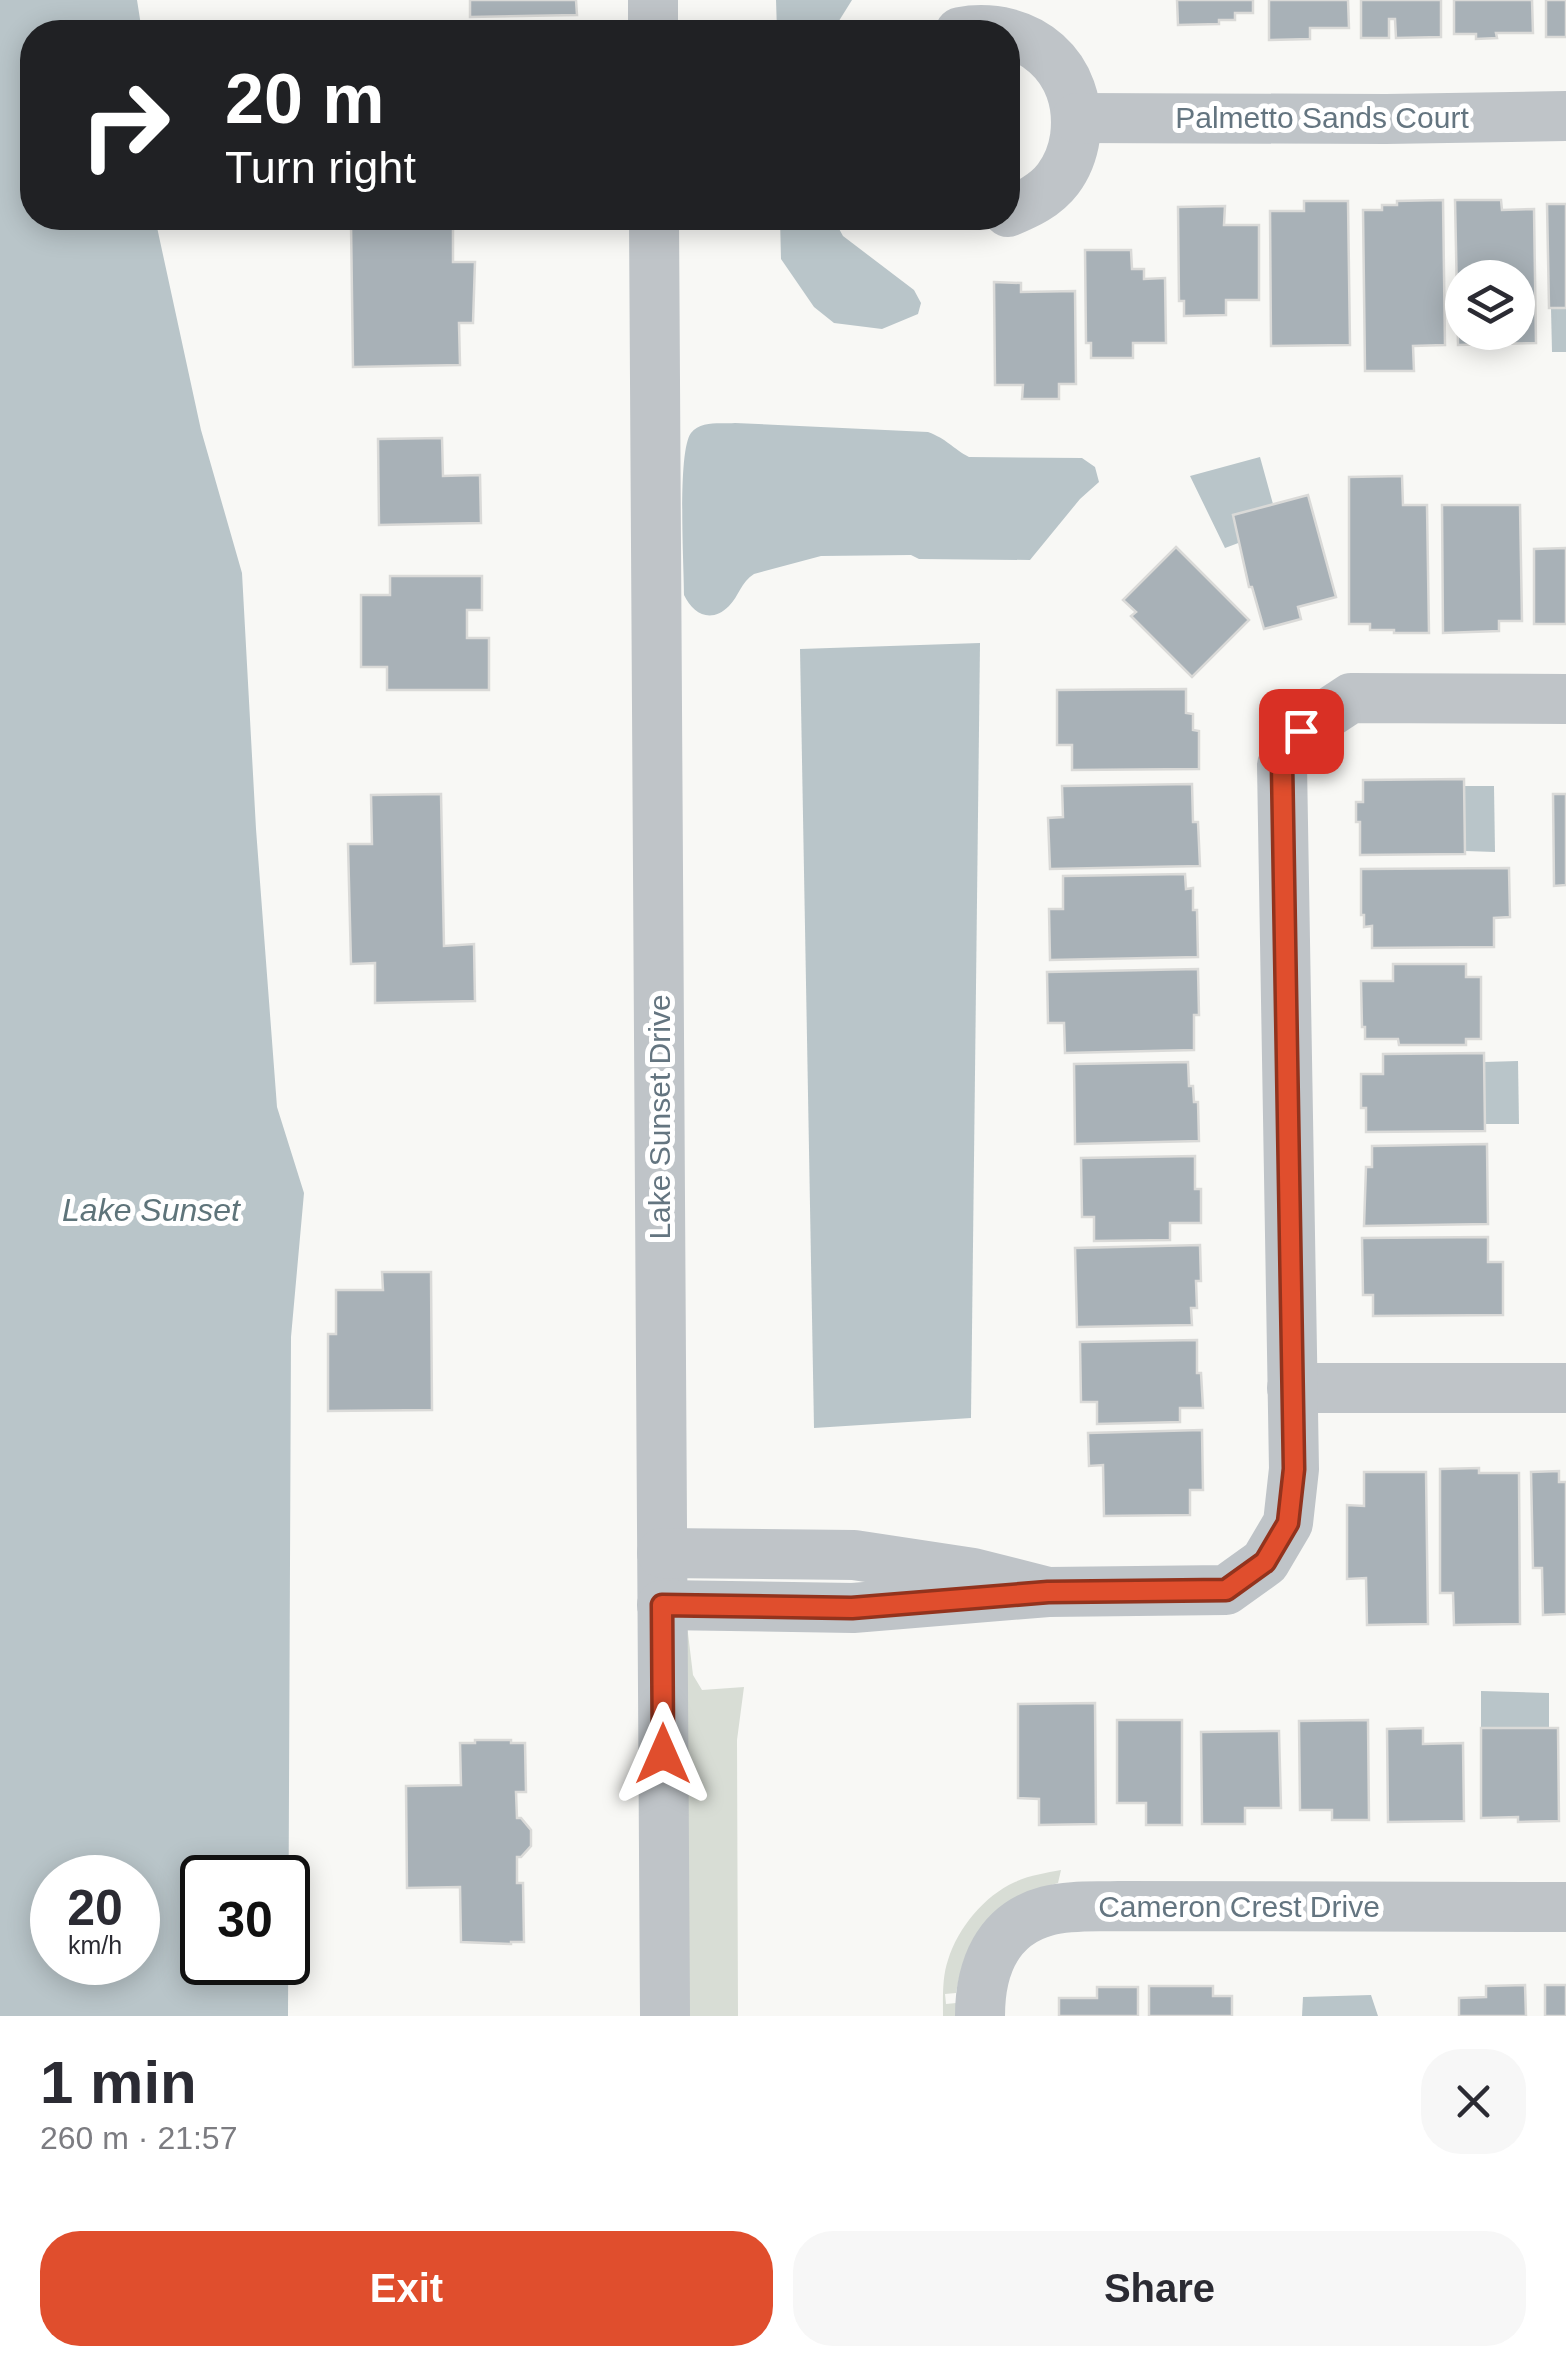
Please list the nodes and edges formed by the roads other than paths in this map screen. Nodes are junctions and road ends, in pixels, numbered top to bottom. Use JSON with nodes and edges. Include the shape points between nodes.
{"nodes":[{"id":1,"x":1020,"y":37,"type":"edge"},
{"id":2,"x":1566,"y":116,"type":"edge"},
{"id":3,"x":1077,"y":118,"type":"junction"},
{"id":4,"x":1020,"y":207,"type":"edge"},
{"id":5,"x":654,"y":230,"type":"edge"},
{"id":6,"x":1566,"y":698,"type":"edge"},
{"id":7,"x":1292,"y":1388,"type":"junction"},
{"id":8,"x":1566,"y":1388,"type":"edge"},
{"id":9,"x":662,"y":1553,"type":"junction"},
{"id":10,"x":1048,"y":1592,"type":"junction"},
{"id":11,"x":662,"y":1605,"type":"junction"},
{"id":12,"x":1566,"y":1907,"type":"edge"},
{"id":13,"x":665,"y":2016,"type":"edge"},
{"id":14,"x":980,"y":2016,"type":"edge"}],
"edges":[{"from":1,"to":3,"type":"street","via":[[1058,64]]},
{"from":2,"to":3,"type":"street","name":"Palmetto Sands Court"},
{"from":3,"to":4,"type":"street","via":[[1073,150],[1058,180]]},
{"from":5,"to":9,"type":"street","name":"Lake Sunset Drive"},
{"from":6,"to":7,"type":"street","via":[[1351,698],[1301,731],[1282,764]]},
{"from":7,"to":8,"type":"street"},
{"from":7,"to":10,"type":"street","via":[[1288,1523],[1265,1562],[1226,1590]]},
{"from":9,"to":10,"type":"street","via":[[854,1555],[973,1572]]},
{"from":9,"to":11,"type":"street","name":"Lake Sunset Drive"},
{"from":10,"to":11,"type":"street","via":[[852,1608]]},
{"from":11,"to":13,"type":"street","name":"Lake Sunset Drive"},
{"from":12,"to":14,"type":"street","name":"Cameron Crest Drive","via":[[1044,1911],[996,1948],[985,1970]]}]}
